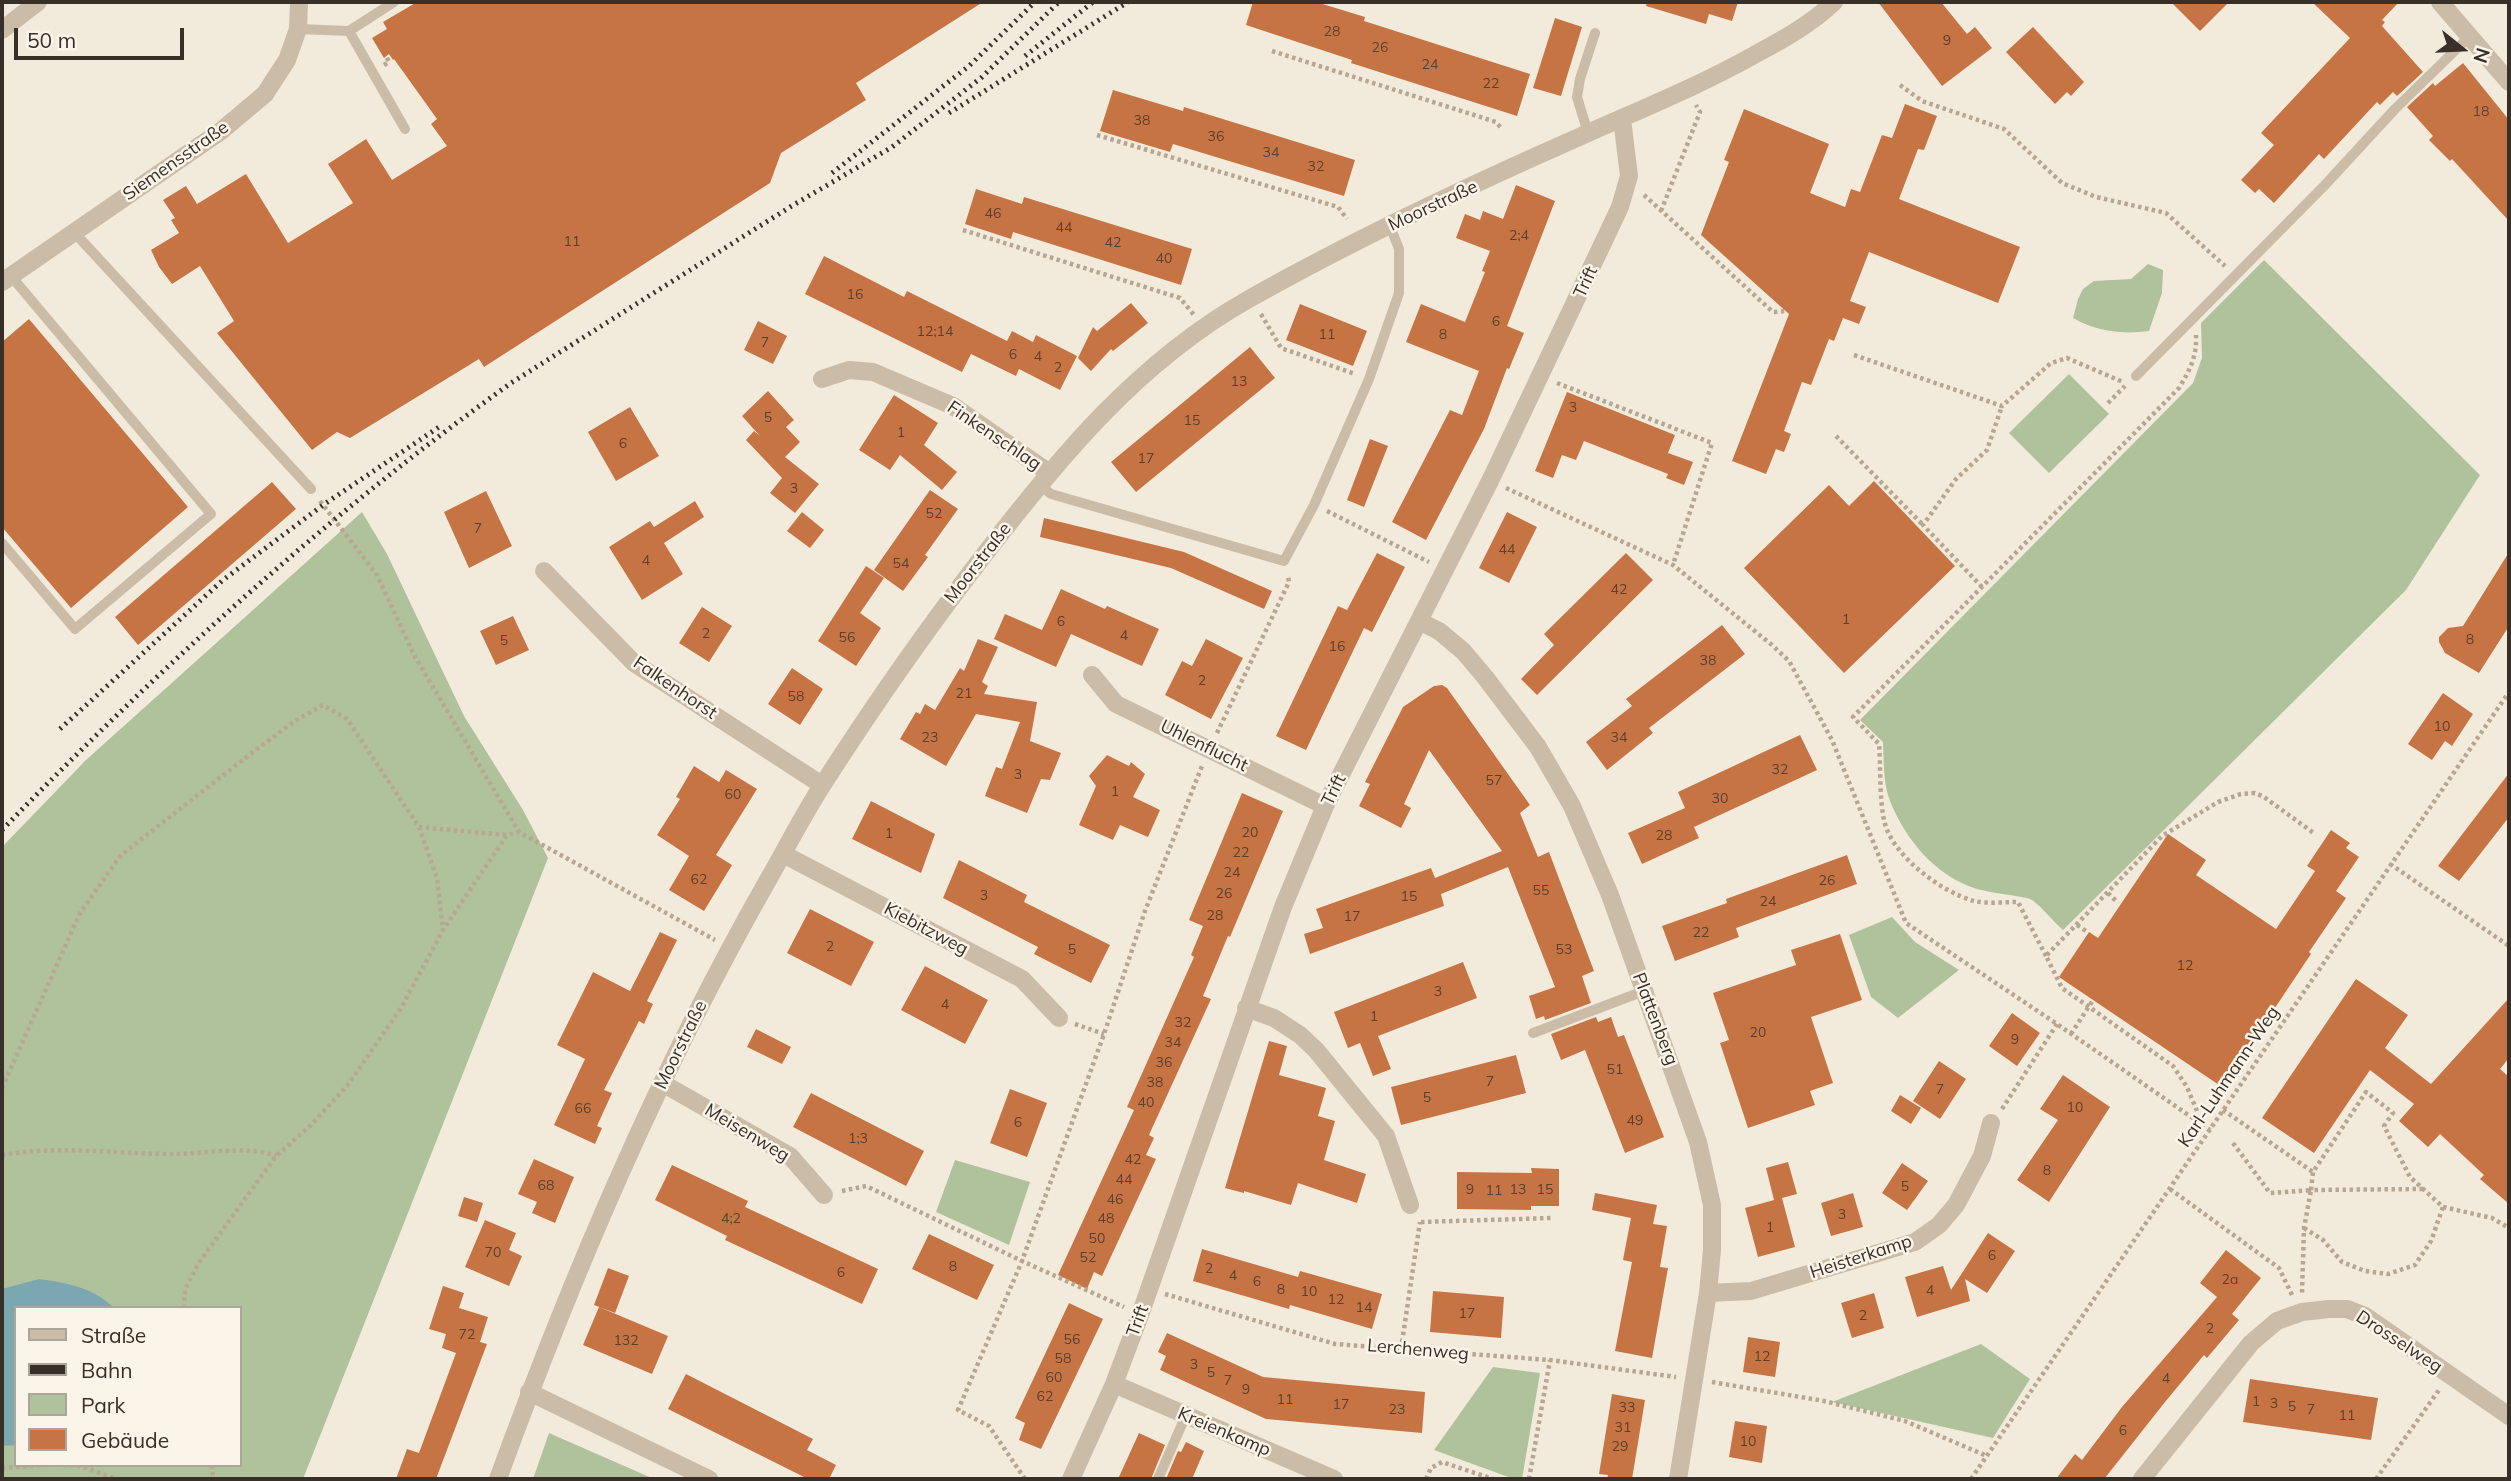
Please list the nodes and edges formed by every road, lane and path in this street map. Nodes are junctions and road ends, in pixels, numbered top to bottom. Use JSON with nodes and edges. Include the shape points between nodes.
{"nodes":[{"id":1,"x":38,"y":2,"type":"edge"},
{"id":2,"x":299,"y":2,"type":"edge"},
{"id":3,"x":394,"y":2,"type":"edge"},
{"id":4,"x":1833,"y":2,"type":"edge"},
{"id":5,"x":2441,"y":2,"type":"edge"},
{"id":6,"x":298,"y":29,"type":"junction"},
{"id":7,"x":2,"y":30,"type":"edge"},
{"id":8,"x":349,"y":31,"type":"junction"},
{"id":9,"x":1595,"y":33,"type":"dead end"},
{"id":10,"x":2470,"y":36,"type":"junction"},
{"id":11,"x":1272,"y":51,"type":"dead end"},
{"id":12,"x":2509,"y":82,"type":"edge"},
{"id":13,"x":1900,"y":85,"type":"dead end"},
{"id":14,"x":1694,"y":101,"type":"dead end"},
{"id":15,"x":1622,"y":119,"type":"junction"},
{"id":16,"x":405,"y":129,"type":"dead end"},
{"id":17,"x":1502,"y":129,"type":"dead end"},
{"id":18,"x":1588,"y":133,"type":"junction"},
{"id":19,"x":1097,"y":135,"type":"dead end"},
{"id":20,"x":1628,"y":180,"type":"junction"},
{"id":21,"x":1661,"y":211,"type":"junction"},
{"id":22,"x":1347,"y":219,"type":"dead end"},
{"id":23,"x":1390,"y":226,"type":"junction"},
{"id":24,"x":963,"y":230,"type":"dead end"},
{"id":25,"x":73,"y":231,"type":"junction"},
{"id":26,"x":2236,"y":276,"type":"junction"},
{"id":27,"x":7,"y":279,"type":"edge"},
{"id":28,"x":1251,"y":298,"type":"junction"},
{"id":29,"x":1786,"y":311,"type":"dead end"},
{"id":30,"x":1202,"y":327,"type":"junction"},
{"id":31,"x":2196,"y":349,"type":"dead end"},
{"id":32,"x":1854,"y":355,"type":"dead end"},
{"id":33,"x":2136,"y":376,"type":"dead end"},
{"id":34,"x":1540,"y":377,"type":"junction"},
{"id":35,"x":822,"y":379,"type":"dead end"},
{"id":36,"x":1369,"y":379,"type":"junction"},
{"id":37,"x":2109,"y":403,"type":"dead end"},
{"id":38,"x":2002,"y":406,"type":"junction"},
{"id":39,"x":1836,"y":436,"type":"dead end"},
{"id":40,"x":1043,"y":478,"type":"junction"},
{"id":41,"x":1490,"y":481,"type":"junction"},
{"id":42,"x":311,"y":489,"type":"joint"},
{"id":43,"x":1314,"y":505,"type":"junction"},
{"id":44,"x":1923,"y":526,"type":"junction"},
{"id":45,"x":2,"y":543,"type":"edge"},
{"id":46,"x":1284,"y":561,"type":"junction"},
{"id":47,"x":1673,"y":565,"type":"junction"},
{"id":48,"x":1445,"y":570,"type":"junction"},
{"id":49,"x":544,"y":571,"type":"dead end"},
{"id":50,"x":1982,"y":587,"type":"junction"},
{"id":51,"x":1419,"y":621,"type":"junction"},
{"id":52,"x":1091,"y":675,"type":"dead end"},
{"id":53,"x":2509,"y":692,"type":"edge"},
{"id":54,"x":1209,"y":749,"type":"junction"},
{"id":55,"x":822,"y":785,"type":"junction"},
{"id":56,"x":1325,"y":806,"type":"junction"},
{"id":57,"x":419,"y":827,"type":"junction"},
{"id":58,"x":519,"y":832,"type":"junction"},
{"id":59,"x":2315,"y":834,"type":"dead end"},
{"id":60,"x":507,"y":835,"type":"junction"},
{"id":61,"x":783,"y":854,"type":"junction"},
{"id":62,"x":2390,"y":864,"type":"junction"},
{"id":63,"x":2130,"y":871,"type":"junction"},
{"id":64,"x":2136,"y":877,"type":"dead end"},
{"id":65,"x":2108,"y":894,"type":"junction"},
{"id":66,"x":2118,"y":903,"type":"dead end"},
{"id":67,"x":2077,"y":925,"type":"junction"},
{"id":68,"x":443,"y":930,"type":"junction"},
{"id":69,"x":2086,"y":931,"type":"dead end"},
{"id":70,"x":2509,"y":946,"type":"edge"},
{"id":71,"x":729,"y":948,"type":"junction"},
{"id":72,"x":2046,"y":956,"type":"junction"},
{"id":73,"x":1644,"y":991,"type":"junction"},
{"id":74,"x":2094,"y":1000,"type":"dead end"},
{"id":75,"x":2089,"y":1007,"type":"junction"},
{"id":76,"x":1247,"y":1008,"type":"junction"},
{"id":77,"x":1059,"y":1018,"type":"joint"},
{"id":78,"x":2057,"y":1024,"type":"junction"},
{"id":79,"x":1533,"y":1033,"type":"dead end"},
{"id":80,"x":1104,"y":1034,"type":"junction"},
{"id":81,"x":2071,"y":1034,"type":"junction"},
{"id":82,"x":662,"y":1083,"type":"junction"},
{"id":83,"x":2,"y":1088,"type":"edge"},
{"id":84,"x":2223,"y":1110,"type":"junction"},
{"id":85,"x":2197,"y":1111,"type":"dead end"},
{"id":86,"x":1991,"y":1123,"type":"joint"},
{"id":87,"x":2210,"y":1130,"type":"junction"},
{"id":88,"x":2233,"y":1143,"type":"dead end"},
{"id":89,"x":2,"y":1155,"type":"edge"},
{"id":90,"x":275,"y":1156,"type":"junction"},
{"id":91,"x":2313,"y":1172,"type":"junction"},
{"id":92,"x":2170,"y":1189,"type":"junction"},
{"id":93,"x":2423,"y":1189,"type":"junction"},
{"id":94,"x":2311,"y":1191,"type":"junction"},
{"id":95,"x":824,"y":1195,"type":"joint"},
{"id":96,"x":1410,"y":1205,"type":"joint"},
{"id":97,"x":2443,"y":1207,"type":"junction"},
{"id":98,"x":1551,"y":1218,"type":"dead end"},
{"id":99,"x":1420,"y":1222,"type":"junction"},
{"id":100,"x":2304,"y":1227,"type":"junction"},
{"id":101,"x":2509,"y":1228,"type":"edge"},
{"id":102,"x":1022,"y":1261,"type":"junction"},
{"id":103,"x":1149,"y":1289,"type":"junction"},
{"id":104,"x":2290,"y":1291,"type":"dead end"},
{"id":105,"x":1708,"y":1293,"type":"junction"},
{"id":106,"x":184,"y":1306,"type":"edge"},
{"id":107,"x":2302,"y":1312,"type":"junction"},
{"id":108,"x":1140,"y":1315,"type":"junction"},
{"id":109,"x":1401,"y":1349,"type":"junction"},
{"id":110,"x":1550,"y":1360,"type":"junction"},
{"id":111,"x":2449,"y":1375,"type":"junction"},
{"id":112,"x":1694,"y":1379,"type":"junction"},
{"id":113,"x":1114,"y":1384,"type":"junction"},
{"id":114,"x":529,"y":1392,"type":"junction"},
{"id":115,"x":1186,"y":1415,"type":"junction"},
{"id":116,"x":2509,"y":1416,"type":"edge"},
{"id":117,"x":1987,"y":1456,"type":"junction"},
{"id":118,"x":84,"y":1467,"type":"edge"},
{"id":119,"x":116,"y":1479,"type":"edge"},
{"id":120,"x":498,"y":1479,"type":"edge"},
{"id":121,"x":709,"y":1479,"type":"edge"},
{"id":122,"x":1025,"y":1479,"type":"edge"},
{"id":123,"x":1071,"y":1479,"type":"edge"},
{"id":124,"x":1158,"y":1479,"type":"edge"},
{"id":125,"x":1334,"y":1479,"type":"edge"},
{"id":126,"x":1426,"y":1479,"type":"edge"},
{"id":127,"x":1493,"y":1479,"type":"edge"},
{"id":128,"x":1529,"y":1479,"type":"edge"},
{"id":129,"x":1678,"y":1479,"type":"edge"},
{"id":130,"x":1971,"y":1479,"type":"edge"},
{"id":131,"x":2142,"y":1479,"type":"edge"},
{"id":132,"x":2376,"y":1479,"type":"edge"}],
"edges":[{"from":1,"to":7,"type":"street"},
{"from":2,"to":6,"type":"street","name":"Siemensstraße"},
{"from":3,"to":8,"type":"lane"},
{"from":4,"to":15,"type":"street","name":"Moorstraße","via":[[1819,16],[1732,68]]},
{"from":5,"to":10,"type":"street"},
{"from":6,"to":8,"type":"lane"},
{"from":6,"to":25,"type":"street","name":"Siemensstraße","via":[[287,60],[265,94],[221,131]]},
{"from":8,"to":16,"type":"lane"},
{"from":9,"to":18,"type":"lane","via":[[1577,97]]},
{"from":10,"to":12,"type":"street"},
{"from":10,"to":26,"type":"lane"},
{"from":11,"to":17,"type":"path","via":[[1496,122]]},
{"from":13,"to":26,"type":"path","via":[[1922,100],[2004,129],[2063,183],[2096,197],[2166,213]]},
{"from":14,"to":21,"type":"path","via":[[1700,113]]},
{"from":15,"to":18,"type":"street","name":"Moorstraße"},
{"from":15,"to":20,"type":"street","name":"Trift"},
{"from":18,"to":23,"type":"street","name":"Moorstraße"},
{"from":19,"to":22,"type":"path","via":[[1338,207]]},
{"from":20,"to":21,"type":"path"},
{"from":20,"to":34,"type":"street","name":"Trift","via":[[1620,207]]},
{"from":21,"to":29,"type":"path","via":[[1773,312]]},
{"from":23,"to":28,"type":"street","name":"Moorstraße"},
{"from":23,"to":36,"type":"lane","via":[[1399,249],[1399,293]]},
{"from":24,"to":30,"type":"path","via":[[1180,298]]},
{"from":25,"to":27,"type":"street","name":"Siemensstraße"},
{"from":25,"to":42,"type":"lane"},
{"from":26,"to":33,"type":"lane"},
{"from":27,"to":45,"type":"lane","via":[[211,514],[75,629]]},
{"from":28,"to":30,"type":"street","name":"Moorstraße"},
{"from":28,"to":36,"type":"path","via":[[1281,348]]},
{"from":30,"to":40,"type":"street","name":"Moorstraße","via":[[1138,378]]},
{"from":31,"to":50,"type":"path","via":[[2179,388]]},
{"from":32,"to":38,"type":"path"},
{"from":34,"to":41,"type":"street","name":"Trift"},
{"from":34,"to":47,"type":"path","via":[[1712,443]]},
{"from":35,"to":40,"type":"street","name":"Finkenschlag","via":[[849,370],[873,372],[953,406]]},
{"from":36,"to":43,"type":"lane"},
{"from":37,"to":38,"type":"path","via":[[2127,384],[2067,358],[2051,363]]},
{"from":38,"to":44,"type":"path","via":[[1987,450],[1956,479]]},
{"from":39,"to":44,"type":"path"},
{"from":40,"to":46,"type":"lane","via":[[1051,494]]},
{"from":40,"to":55,"type":"street","name":"Moorstraße","via":[[934,620]]},
{"from":41,"to":47,"type":"path"},
{"from":41,"to":48,"type":"street","name":"Trift"},
{"from":42,"to":58,"type":"path","via":[[377,575],[414,655]]},
{"from":43,"to":46,"type":"lane"},
{"from":43,"to":48,"type":"path"},
{"from":44,"to":50,"type":"path"},
{"from":46,"to":54,"type":"path","via":[[1289,582]]},
{"from":47,"to":78,"type":"path","via":[[1789,661],[1832,740],[1906,923]]},
{"from":48,"to":51,"type":"street","name":"Trift"},
{"from":49,"to":55,"type":"street","name":"Falkenhorst","via":[[634,663]]},
{"from":50,"to":72,"type":"path","via":[[1853,718],[1879,744],[1884,822],[1899,849],[1945,888],[1976,901],[2018,902]]},
{"from":51,"to":56,"type":"street","name":"Trift"},
{"from":51,"to":73,"type":"street","name":"Plattenberg","via":[[1463,652],[1538,747],[1572,806]]},
{"from":52,"to":54,"type":"street","name":"Uhlenflucht","via":[[1116,704]]},
{"from":53,"to":62,"type":"path","name":"Karl-Luhmann-Weg"},
{"from":54,"to":56,"type":"street","name":"Uhlenflucht"},
{"from":54,"to":80,"type":"path","via":[[1145,912]]},
{"from":55,"to":61,"type":"street","name":"Moorstraße"},
{"from":56,"to":76,"type":"street","name":"Trift"},
{"from":57,"to":60,"type":"path"},
{"from":57,"to":68,"type":"path","via":[[437,878]]},
{"from":57,"to":83,"type":"path","via":[[347,719],[323,705],[295,721],[121,855],[80,913]]},
{"from":58,"to":60,"type":"path"},
{"from":58,"to":71,"type":"path"},
{"from":59,"to":63,"type":"path","via":[[2264,797],[2241,794],[2218,802],[2162,836]]},
{"from":60,"to":68,"type":"path"},
{"from":61,"to":71,"type":"street","name":"Moorstraße"},
{"from":61,"to":77,"type":"street","name":"Kiebitzweg","via":[[1022,979]]},
{"from":62,"to":70,"type":"path"},
{"from":62,"to":84,"type":"path","name":"Karl-Luhmann-Weg"},
{"from":63,"to":64,"type":"path"},
{"from":63,"to":65,"type":"path"},
{"from":65,"to":66,"type":"path"},
{"from":65,"to":67,"type":"path"},
{"from":67,"to":69,"type":"path"},
{"from":67,"to":72,"type":"path"},
{"from":68,"to":90,"type":"path","via":[[401,1008],[347,1086]]},
{"from":71,"to":82,"type":"street","name":"Moorstraße"},
{"from":72,"to":75,"type":"path","via":[[2062,988]]},
{"from":73,"to":79,"type":"lane"},
{"from":73,"to":105,"type":"street","name":"Plattenberg","via":[[1706,1171],[1712,1217]]},
{"from":74,"to":75,"type":"path"},
{"from":75,"to":81,"type":"path"},
{"from":75,"to":85,"type":"path","via":[[2173,1066]]},
{"from":76,"to":96,"type":"street","via":[[1275,1018],[1316,1050],[1386,1136]]},
{"from":76,"to":103,"type":"street","name":"Trift"},
{"from":77,"to":80,"type":"path"},
{"from":78,"to":81,"type":"path"},
{"from":78,"to":86,"type":"path"},
{"from":80,"to":102,"type":"path"},
{"from":81,"to":87,"type":"path"},
{"from":82,"to":95,"type":"street","name":"Meisenweg","via":[[790,1156]]},
{"from":82,"to":114,"type":"street","name":"Moorstraße"},
{"from":84,"to":87,"type":"path","name":"Karl-Luhmann-Weg"},
{"from":84,"to":91,"type":"path"},
{"from":86,"to":105,"type":"street","name":"Heisterkamp","via":[[1982,1156],[1956,1205],[1939,1225],[1915,1241],[1751,1291]]},
{"from":87,"to":92,"type":"path","name":"Karl-Luhmann-Weg"},
{"from":88,"to":94,"type":"path","via":[[2270,1194]]},
{"from":89,"to":90,"type":"path","via":[[37,1149],[174,1154],[255,1151]]},
{"from":90,"to":106,"type":"path","via":[[198,1264],[184,1289]]},
{"from":91,"to":93,"type":"path","via":[[2366,1092],[2393,1113],[2384,1126],[2410,1178]]},
{"from":91,"to":94,"type":"path"},
{"from":92,"to":104,"type":"path","via":[[2279,1268]]},
{"from":92,"to":117,"type":"path","name":"Karl-Luhmann-Weg"},
{"from":93,"to":94,"type":"path"},
{"from":93,"to":97,"type":"path"},
{"from":94,"to":100,"type":"path"},
{"from":95,"to":102,"type":"path","via":[[866,1186]]},
{"from":96,"to":99,"type":"path"},
{"from":97,"to":100,"type":"path","via":[[2416,1265],[2388,1274],[2342,1262]]},
{"from":97,"to":101,"type":"path","via":[[2492,1218]]},
{"from":98,"to":99,"type":"path"},
{"from":99,"to":109,"type":"path"},
{"from":100,"to":107,"type":"path"},
{"from":102,"to":108,"type":"path"},
{"from":102,"to":122,"type":"path","via":[[958,1410],[989,1426]]},
{"from":103,"to":108,"type":"street","name":"Trift"},
{"from":103,"to":109,"type":"path","name":"Lerchenweg","via":[[1335,1343]]},
{"from":105,"to":112,"type":"street","name":"Plattenberg"},
{"from":107,"to":111,"type":"street","name":"Drosselweg","via":[[2347,1309],[2365,1316]]},
{"from":107,"to":131,"type":"street","name":"Drosselweg","via":[[2277,1321],[2251,1343]]},
{"from":108,"to":113,"type":"street","name":"Trift"},
{"from":109,"to":110,"type":"path","name":"Lerchenweg"},
{"from":110,"to":112,"type":"path","name":"Lerchenweg"},
{"from":110,"to":128,"type":"path"},
{"from":111,"to":116,"type":"street","name":"Drosselweg"},
{"from":111,"to":132,"type":"path"},
{"from":112,"to":117,"type":"path","name":"Lerchenweg","via":[[1824,1401],[1905,1422]]},
{"from":112,"to":129,"type":"street","name":"Plattenberg"},
{"from":113,"to":115,"type":"street","name":"Kreienkamp"},
{"from":113,"to":123,"type":"street","name":"Trift"},
{"from":114,"to":120,"type":"street","name":"Moorstraße"},
{"from":114,"to":121,"type":"street"},
{"from":115,"to":124,"type":"lane"},
{"from":115,"to":125,"type":"street","name":"Kreienkamp"},
{"from":117,"to":130,"type":"path","name":"Karl-Luhmann-Weg"},
{"from":118,"to":119,"type":"path"},
{"from":126,"to":127,"type":"path","via":[[1431,1468],[1442,1462]]}]}
